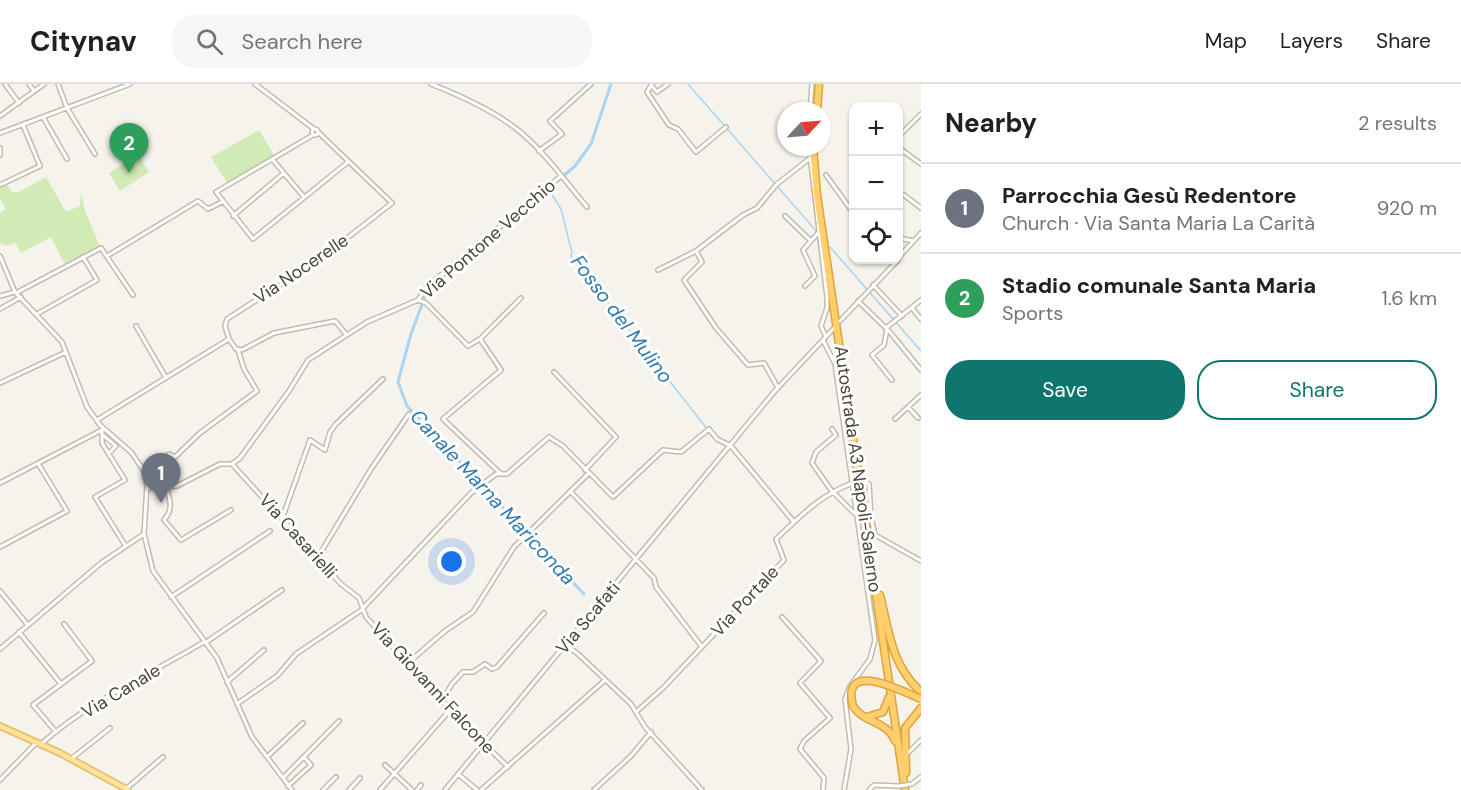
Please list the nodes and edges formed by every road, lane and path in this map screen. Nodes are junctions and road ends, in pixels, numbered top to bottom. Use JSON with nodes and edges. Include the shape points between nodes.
{"nodes":[{"id":1,"x":5,"y":84,"type":"edge"},
{"id":2,"x":29,"y":84,"type":"edge"},
{"id":3,"x":44,"y":84,"type":"edge"},
{"id":4,"x":58,"y":84,"type":"edge"},
{"id":5,"x":130,"y":84,"type":"edge"},
{"id":6,"x":255,"y":84,"type":"edge"},
{"id":7,"x":431,"y":84,"type":"edge"},
{"id":8,"x":591,"y":84,"type":"edge"},
{"id":9,"x":668,"y":84,"type":"edge"},
{"id":10,"x":816,"y":84,"type":"edge"},
{"id":11,"x":652,"y":85,"type":"edge"},
{"id":12,"x":34,"y":91,"type":"junction"},
{"id":13,"x":815,"y":102,"type":"edge"},
{"id":14,"x":19,"y":103,"type":"junction"},
{"id":15,"x":67,"y":108,"type":"junction"},
{"id":16,"x":921,"y":114,"type":"edge"},
{"id":17,"x":0,"y":116,"type":"edge"},
{"id":18,"x":44,"y":117,"type":"junction"},
{"id":19,"x":23,"y":125,"type":"junction"},
{"id":20,"x":726,"y":127,"type":"dead end"},
{"id":21,"x":314,"y":129,"type":"junction"},
{"id":22,"x":318,"y":132,"type":"junction"},
{"id":23,"x":903,"y":132,"type":"edge"},
{"id":24,"x":0,"y":133,"type":"edge"},
{"id":25,"x":313,"y":135,"type":"junction"},
{"id":26,"x":0,"y":148,"type":"edge"},
{"id":27,"x":539,"y":151,"type":"junction"},
{"id":28,"x":903,"y":151,"type":"edge"},
{"id":29,"x":95,"y":154,"type":"dead end"},
{"id":30,"x":0,"y":155,"type":"edge"},
{"id":31,"x":810,"y":156,"type":"edge"},
{"id":32,"x":813,"y":156,"type":"edge"},
{"id":33,"x":813,"y":156,"type":"edge"},
{"id":34,"x":67,"y":159,"type":"dead end"},
{"id":35,"x":272,"y":159,"type":"junction"},
{"id":36,"x":809,"y":159,"type":"junction"},
{"id":37,"x":348,"y":162,"type":"junction"},
{"id":38,"x":921,"y":164,"type":"edge"},
{"id":39,"x":284,"y":174,"type":"junction"},
{"id":40,"x":826,"y":175,"type":"dead end"},
{"id":41,"x":562,"y":177,"type":"junction"},
{"id":42,"x":0,"y":185,"type":"edge"},
{"id":43,"x":904,"y":195,"type":"dead end"},
{"id":44,"x":304,"y":197,"type":"junction"},
{"id":45,"x":222,"y":202,"type":"junction"},
{"id":46,"x":587,"y":207,"type":"dead end"},
{"id":47,"x":921,"y":208,"type":"edge"},
{"id":48,"x":851,"y":210,"type":"edge"},
{"id":49,"x":233,"y":216,"type":"junction"},
{"id":50,"x":785,"y":216,"type":"dead end"},
{"id":51,"x":819,"y":232,"type":"junction"},
{"id":52,"x":921,"y":233,"type":"edge"},
{"id":53,"x":903,"y":239,"type":"edge"},
{"id":54,"x":811,"y":241,"type":"junction"},
{"id":55,"x":914,"y":241,"type":"junction"},
{"id":56,"x":696,"y":251,"type":"junction"},
{"id":57,"x":903,"y":253,"type":"edge"},
{"id":58,"x":0,"y":256,"type":"edge"},
{"id":59,"x":107,"y":256,"type":"junction"},
{"id":60,"x":83,"y":257,"type":"junction"},
{"id":61,"x":893,"y":264,"type":"edge"},
{"id":62,"x":658,"y":270,"type":"dead end"},
{"id":63,"x":873,"y":285,"type":"junction"},
{"id":64,"x":805,"y":286,"type":"dead end"},
{"id":65,"x":16,"y":292,"type":"junction"},
{"id":66,"x":0,"y":296,"type":"edge"},
{"id":67,"x":133,"y":296,"type":"dead end"},
{"id":68,"x":21,"y":297,"type":"junction"},
{"id":69,"x":521,"y":298,"type":"dead end"},
{"id":70,"x":419,"y":300,"type":"junction"},
{"id":71,"x":921,"y":300,"type":"edge"},
{"id":72,"x":858,"y":302,"type":"junction"},
{"id":73,"x":912,"y":308,"type":"junction"},
{"id":74,"x":0,"y":309,"type":"edge"},
{"id":75,"x":37,"y":314,"type":"junction"},
{"id":76,"x":902,"y":316,"type":"junction"},
{"id":77,"x":921,"y":319,"type":"edge"},
{"id":78,"x":840,"y":321,"type":"dead end"},
{"id":79,"x":136,"y":326,"type":"dead end"},
{"id":80,"x":835,"y":327,"type":"dead end"},
{"id":81,"x":886,"y":329,"type":"junction"},
{"id":82,"x":346,"y":334,"type":"junction"},
{"id":83,"x":229,"y":339,"type":"junction"},
{"id":84,"x":480,"y":339,"type":"junction"},
{"id":85,"x":824,"y":343,"type":"junction"},
{"id":86,"x":238,"y":350,"type":"junction"},
{"id":87,"x":66,"y":352,"type":"junction"},
{"id":88,"x":921,"y":370,"type":"edge"},
{"id":89,"x":554,"y":372,"type":"dead end"},
{"id":90,"x":166,"y":378,"type":"junction"},
{"id":91,"x":383,"y":379,"type":"dead end"},
{"id":92,"x":892,"y":380,"type":"dead end"},
{"id":93,"x":0,"y":383,"type":"edge"},
{"id":94,"x":778,"y":388,"type":"junction"},
{"id":95,"x":921,"y":394,"type":"edge"},
{"id":96,"x":908,"y":407,"type":"junction"},
{"id":97,"x":409,"y":414,"type":"dead end"},
{"id":98,"x":918,"y":418,"type":"dead end"},
{"id":99,"x":895,"y":419,"type":"dead end"},
{"id":100,"x":97,"y":420,"type":"junction"},
{"id":101,"x":103,"y":429,"type":"junction"},
{"id":102,"x":832,"y":429,"type":"dead end"},
{"id":103,"x":104,"y":436,"type":"junction"},
{"id":104,"x":731,"y":446,"type":"junction"},
{"id":105,"x":108,"y":453,"type":"junction"},
{"id":106,"x":160,"y":461,"type":"dead end"},
{"id":107,"x":232,"y":464,"type":"junction"},
{"id":108,"x":39,"y":465,"type":"junction"},
{"id":109,"x":587,"y":471,"type":"junction"},
{"id":110,"x":501,"y":474,"type":"junction"},
{"id":111,"x":0,"y":483,"type":"edge"},
{"id":112,"x":147,"y":488,"type":"junction"},
{"id":113,"x":166,"y":488,"type":"junction"},
{"id":114,"x":570,"y":491,"type":"junction"},
{"id":115,"x":832,"y":491,"type":"junction"},
{"id":116,"x":231,"y":510,"type":"dead end"},
{"id":117,"x":854,"y":513,"type":"dead end"},
{"id":118,"x":282,"y":519,"type":"junction"},
{"id":119,"x":794,"y":522,"type":"junction"},
{"id":120,"x":270,"y":531,"type":"dead end"},
{"id":121,"x":144,"y":534,"type":"junction"},
{"id":122,"x":125,"y":545,"type":"junction"},
{"id":123,"x":0,"y":547,"type":"edge"},
{"id":124,"x":318,"y":557,"type":"junction"},
{"id":125,"x":638,"y":559,"type":"junction"},
{"id":126,"x":921,"y":561,"type":"edge"},
{"id":127,"x":878,"y":588,"type":"junction"},
{"id":128,"x":282,"y":590,"type":"dead end"},
{"id":129,"x":0,"y":591,"type":"edge"},
{"id":130,"x":171,"y":597,"type":"junction"},
{"id":131,"x":364,"y":608,"type":"junction"},
{"id":132,"x":544,"y":613,"type":"dead end"},
{"id":133,"x":782,"y":617,"type":"dead end"},
{"id":134,"x":27,"y":624,"type":"junction"},
{"id":135,"x":64,"y":624,"type":"dead end"},
{"id":136,"x":19,"y":632,"type":"junction"},
{"id":137,"x":205,"y":642,"type":"junction"},
{"id":138,"x":565,"y":645,"type":"junction"},
{"id":139,"x":702,"y":647,"type":"junction"},
{"id":140,"x":0,"y":649,"type":"edge"},
{"id":141,"x":264,"y":650,"type":"dead end"},
{"id":142,"x":886,"y":662,"type":"junction"},
{"id":143,"x":408,"y":663,"type":"junction"},
{"id":144,"x":604,"y":681,"type":"junction"},
{"id":145,"x":227,"y":682,"type":"junction"},
{"id":146,"x":61,"y":684,"type":"junction"},
{"id":147,"x":921,"y":692,"type":"edge"},
{"id":148,"x":921,"y":699,"type":"edge"},
{"id":149,"x":442,"y":700,"type":"junction"},
{"id":150,"x":237,"y":704,"type":"junction"},
{"id":151,"x":921,"y":708,"type":"edge"},
{"id":152,"x":450,"y":710,"type":"junction"},
{"id":153,"x":636,"y":712,"type":"junction"},
{"id":154,"x":861,"y":715,"type":"junction"},
{"id":155,"x":339,"y":721,"type":"dead end"},
{"id":156,"x":303,"y":723,"type":"dead end"},
{"id":157,"x":0,"y":726,"type":"edge"},
{"id":158,"x":110,"y":728,"type":"dead end"},
{"id":159,"x":56,"y":732,"type":"junction"},
{"id":160,"x":651,"y":732,"type":"junction"},
{"id":161,"x":921,"y":742,"type":"edge"},
{"id":162,"x":39,"y":744,"type":"junction"},
{"id":163,"x":483,"y":744,"type":"junction"},
{"id":164,"x":908,"y":753,"type":"dead end"},
{"id":165,"x":163,"y":757,"type":"dead end"},
{"id":166,"x":267,"y":757,"type":"junction"},
{"id":167,"x":304,"y":757,"type":"junction"},
{"id":168,"x":71,"y":759,"type":"junction"},
{"id":169,"x":385,"y":765,"type":"dead end"},
{"id":170,"x":508,"y":767,"type":"junction"},
{"id":171,"x":394,"y":773,"type":"junction"},
{"id":172,"x":458,"y":774,"type":"junction"},
{"id":173,"x":336,"y":777,"type":"dead end"},
{"id":174,"x":921,"y":777,"type":"edge"},
{"id":175,"x":283,"y":778,"type":"junction"},
{"id":176,"x":360,"y":778,"type":"dead end"},
{"id":177,"x":0,"y":780,"type":"edge"},
{"id":178,"x":421,"y":785,"type":"dead end"},
{"id":179,"x":906,"y":785,"type":"edge"},
{"id":180,"x":288,"y":786,"type":"junction"},
{"id":181,"x":127,"y":790,"type":"edge"},
{"id":182,"x":292,"y":790,"type":"edge"},
{"id":183,"x":323,"y":790,"type":"edge"},
{"id":184,"x":350,"y":790,"type":"edge"},
{"id":185,"x":380,"y":790,"type":"edge"},
{"id":186,"x":412,"y":790,"type":"edge"},
{"id":187,"x":417,"y":790,"type":"edge"},
{"id":188,"x":446,"y":790,"type":"edge"},
{"id":189,"x":479,"y":790,"type":"edge"},
{"id":190,"x":594,"y":790,"type":"edge"},
{"id":191,"x":702,"y":790,"type":"edge"},
{"id":192,"x":823,"y":790,"type":"edge"},
{"id":193,"x":845,"y":790,"type":"edge"},
{"id":194,"x":869,"y":790,"type":"edge"}],
"edges":[{"from":1,"to":14,"type":"street"},
{"from":2,"to":12,"type":"street"},
{"from":3,"to":12,"type":"street"},
{"from":4,"to":15,"type":"street"},
{"from":5,"to":15,"type":"street"},
{"from":6,"to":21,"type":"street"},
{"from":7,"to":27,"type":"street","via":[[514,127]]},
{"from":8,"to":27,"type":"street","via":[[550,121],[562,134]]},
{"from":9,"to":11,"type":"street","via":[[657,92]]},
{"from":10,"to":13,"type":"highway"},
{"from":11,"to":20,"type":"street","via":[[647,92],[654,105],[696,153]]},
{"from":12,"to":14,"type":"street"},
{"from":14,"to":17,"type":"street"},
{"from":15,"to":18,"type":"street"},
{"from":15,"to":29,"type":"street"},
{"from":16,"to":23,"type":"street"},
{"from":18,"to":19,"type":"street"},
{"from":18,"to":34,"type":"street"},
{"from":19,"to":24,"type":"street"},
{"from":19,"to":42,"type":"street","via":[[40,166]]},
{"from":21,"to":22,"type":"street"},
{"from":21,"to":25,"type":"street"},
{"from":22,"to":25,"type":"street"},
{"from":22,"to":37,"type":"street"},
{"from":25,"to":35,"type":"street"},
{"from":26,"to":30,"type":"street"},
{"from":27,"to":41,"type":"street"},
{"from":28,"to":38,"type":"street"},
{"from":31,"to":36,"type":"street"},
{"from":32,"to":127,"type":"highway","name":"Autostrada A3 Napoli-Salerno"},
{"from":33,"to":142,"type":"highway","name":"Autostrada A3 Napoli-Salerno"},
{"from":35,"to":39,"type":"street"},
{"from":35,"to":45,"type":"street","via":[[217,191]]},
{"from":36,"to":51,"type":"street"},
{"from":36,"to":56,"type":"street","via":[[776,185],[757,208]]},
{"from":37,"to":44,"type":"street"},
{"from":37,"to":83,"type":"street","name":"Via Nocerelle","via":[[379,188],[390,204],[319,260],[227,320]]},
{"from":39,"to":44,"type":"street"},
{"from":39,"to":49,"type":"street"},
{"from":40,"to":48,"type":"street"},
{"from":41,"to":46,"type":"street"},
{"from":41,"to":70,"type":"street","name":"Via Pontone Vecchio","via":[[440,275]]},
{"from":43,"to":47,"type":"street"},
{"from":44,"to":49,"type":"street","via":[[253,239]]},
{"from":45,"to":49,"type":"street"},
{"from":45,"to":59,"type":"street","via":[[208,209],[198,201]]},
{"from":50,"to":54,"type":"street"},
{"from":51,"to":54,"type":"street"},
{"from":51,"to":85,"type":"street","via":[[827,301],[821,329]]},
{"from":52,"to":55,"type":"street"},
{"from":53,"to":55,"type":"street"},
{"from":54,"to":64,"type":"street","via":[[803,252],[815,276]]},
{"from":55,"to":57,"type":"street"},
{"from":56,"to":62,"type":"street"},
{"from":56,"to":94,"type":"street","via":[[702,262],[684,282],[746,363],[764,363]]},
{"from":58,"to":65,"type":"street"},
{"from":59,"to":60,"type":"street","via":[[101,248]]},
{"from":59,"to":67,"type":"street"},
{"from":60,"to":65,"type":"street"},
{"from":60,"to":75,"type":"street","via":[[98,280]]},
{"from":61,"to":63,"type":"street"},
{"from":63,"to":72,"type":"street"},
{"from":63,"to":76,"type":"street"},
{"from":65,"to":66,"type":"street"},
{"from":65,"to":68,"type":"street"},
{"from":68,"to":74,"type":"street"},
{"from":68,"to":75,"type":"street"},
{"from":69,"to":84,"type":"street"},
{"from":70,"to":82,"type":"street","name":"Via Pontone Vecchio"},
{"from":70,"to":84,"type":"street","via":[[468,346]]},
{"from":71,"to":73,"type":"street"},
{"from":72,"to":78,"type":"street"},
{"from":72,"to":81,"type":"street"},
{"from":73,"to":76,"type":"street"},
{"from":73,"to":77,"type":"street"},
{"from":75,"to":87,"type":"street","via":[[53,330]]},
{"from":76,"to":81,"type":"street"},
{"from":79,"to":90,"type":"street"},
{"from":80,"to":85,"type":"street","name":"Via Scafati"},
{"from":81,"to":88,"type":"street"},
{"from":81,"to":92,"type":"street","via":[[884,345],[872,355]]},
{"from":82,"to":86,"type":"street","via":[[335,321],[274,333]]},
{"from":82,"to":107,"type":"street","name":"Via Pontone Vecchio","via":[[308,360],[247,449]]},
{"from":83,"to":86,"type":"street"},
{"from":83,"to":90,"type":"street"},
{"from":84,"to":110,"type":"street","via":[[501,370],[443,419]]},
{"from":85,"to":94,"type":"street","name":"Via Scafati"},
{"from":85,"to":193,"type":"street","via":[[835,364],[874,635],[870,659],[845,699],[851,749]]},
{"from":86,"to":106,"type":"street","via":[[257,391],[200,433],[175,457],[169,454]]},
{"from":87,"to":93,"type":"street"},
{"from":87,"to":100,"type":"street","via":[[81,396]]},
{"from":89,"to":109,"type":"street","via":[[616,437]]},
{"from":90,"to":100,"type":"street"},
{"from":91,"to":118,"type":"street","via":[[336,424],[325,450],[310,440]]},
{"from":94,"to":104,"type":"street","name":"Via Scafati"},
{"from":95,"to":96,"type":"street"},
{"from":96,"to":98,"type":"street"},
{"from":96,"to":99,"type":"street"},
{"from":97,"to":124,"type":"street"},
{"from":100,"to":101,"type":"street"},
{"from":101,"to":103,"type":"street"},
{"from":101,"to":108,"type":"street"},
{"from":101,"to":112,"type":"street","via":[[135,458]]},
{"from":102,"to":115,"type":"street","via":[[836,435],[816,452],[812,463]]},
{"from":103,"to":105,"type":"street","via":[[102,443]]},
{"from":103,"to":105,"type":"street","via":[[116,446]]},
{"from":104,"to":109,"type":"street","via":[[708,430],[681,452],[663,450],[613,497]]},
{"from":104,"to":119,"type":"street"},
{"from":104,"to":125,"type":"street","name":"Via Scafati"},
{"from":105,"to":122,"type":"street","via":[[125,480],[95,497]]},
{"from":107,"to":113,"type":"street","via":[[220,464],[188,482]]},
{"from":107,"to":118,"type":"street","name":"Via Casarielli"},
{"from":108,"to":111,"type":"street"},
{"from":108,"to":123,"type":"street","via":[[68,511]]},
{"from":109,"to":110,"type":"street","via":[[549,437],[507,474]]},
{"from":109,"to":114,"type":"street"},
{"from":110,"to":131,"type":"street","via":[[471,493]]},
{"from":112,"to":113,"type":"street"},
{"from":112,"to":121,"type":"street"},
{"from":113,"to":116,"type":"street","via":[[171,502],[170,514],[164,520],[181,540]]},
{"from":114,"to":125,"type":"street"},
{"from":114,"to":143,"type":"street","via":[[511,551],[478,607]]},
{"from":115,"to":117,"type":"street"},
{"from":115,"to":119,"type":"street","name":"Via Portale"},
{"from":115,"to":126,"type":"street","name":"Via Portale","bridge":true,"via":[[856,482],[869,484],[875,535]]},
{"from":118,"to":124,"type":"street","name":"Via Casarielli"},
{"from":119,"to":139,"type":"street","name":"Via Portale","via":[[775,541],[783,560]]},
{"from":120,"to":130,"type":"street"},
{"from":121,"to":122,"type":"street"},
{"from":121,"to":130,"type":"street","via":[[153,571]]},
{"from":122,"to":134,"type":"street"},
{"from":124,"to":131,"type":"street","name":"Via Casarielli"},
{"from":125,"to":138,"type":"street","name":"Via Scafati"},
{"from":125,"to":139,"type":"street"},
{"from":127,"to":147,"type":"highway","via":[[891,645],[902,669]]},
{"from":127,"to":179,"type":"highway","name":"Autostrada A3 Napoli-Salerno"},
{"from":128,"to":137,"type":"street","name":"Via Canale"},
{"from":129,"to":134,"type":"street"},
{"from":130,"to":137,"type":"street"},
{"from":131,"to":143,"type":"street","name":"Via Giovanni Falcone","via":[[366,617]]},
{"from":131,"to":150,"type":"street","via":[[296,654],[277,676]]},
{"from":132,"to":149,"type":"street","via":[[497,667],[492,669],[485,664],[473,672],[463,672]]},
{"from":133,"to":192,"type":"street","via":[[821,661],[800,683],[830,718],[800,747],[824,778]]},
{"from":134,"to":136,"type":"street"},
{"from":135,"to":146,"type":"street","via":[[92,661]]},
{"from":136,"to":140,"type":"street"},
{"from":136,"to":146,"type":"street"},
{"from":137,"to":145,"type":"street"},
{"from":137,"to":159,"type":"street","name":"Via Canale"},
{"from":138,"to":144,"type":"street"},
{"from":138,"to":163,"type":"street","name":"Via Scafati"},
{"from":139,"to":153,"type":"street","name":"Via Portale"},
{"from":141,"to":145,"type":"street"},
{"from":142,"to":154,"type":"highway","via":[[887,707],[874,717]]},
{"from":142,"to":179,"type":"highway","name":"Autostrada A3 Napoli-Salerno"},
{"from":143,"to":149,"type":"street","name":"Via Giovanni Falcone"},
{"from":144,"to":153,"type":"street"},
{"from":144,"to":170,"type":"street"},
{"from":145,"to":150,"type":"street"},
{"from":146,"to":159,"type":"street","via":[[33,705]]},
{"from":148,"to":154,"type":"highway","bridge":true,"via":[[879,681],[867,680],[853,692],[853,706]]},
{"from":149,"to":152,"type":"street","name":"Via Giovanni Falcone"},
{"from":150,"to":166,"type":"street","via":[[252,737]]},
{"from":151,"to":179,"type":"highway","via":[[908,722],[903,737]]},
{"from":152,"to":163,"type":"street","name":"Via Giovanni Falcone"},
{"from":152,"to":171,"type":"street"},
{"from":153,"to":160,"type":"street"},
{"from":154,"to":179,"type":"highway","via":[[880,723],[891,734]]},
{"from":155,"to":167,"type":"street"},
{"from":156,"to":166,"type":"street"},
{"from":157,"to":162,"type":"main road"},
{"from":158,"to":168,"type":"street"},
{"from":159,"to":162,"type":"street","name":"Via Canale"},
{"from":160,"to":190,"type":"street"},
{"from":160,"to":191,"type":"street"},
{"from":161,"to":164,"type":"street"},
{"from":162,"to":168,"type":"main road"},
{"from":162,"to":177,"type":"street","name":"Via Canale"},
{"from":163,"to":170,"type":"street","name":"Via Giovanni Falcone"},
{"from":163,"to":172,"type":"street","name":"Via Scafati"},
{"from":165,"to":181,"type":"street"},
{"from":166,"to":175,"type":"street"},
{"from":167,"to":175,"type":"street"},
{"from":167,"to":180,"type":"street","via":[[311,765]]},
{"from":168,"to":181,"type":"main road"},
{"from":169,"to":171,"type":"street"},
{"from":170,"to":189,"type":"street"},
{"from":171,"to":185,"type":"street"},
{"from":171,"to":186,"type":"street"},
{"from":172,"to":188,"type":"street","name":"Via Scafati"},
{"from":172,"to":189,"type":"street"},
{"from":173,"to":183,"type":"street"},
{"from":174,"to":179,"type":"street"},
{"from":175,"to":180,"type":"street"},
{"from":176,"to":184,"type":"street"},
{"from":178,"to":187,"type":"street"},
{"from":179,"to":194,"type":"street","via":[[874,785]]},
{"from":180,"to":182,"type":"street"}]}
